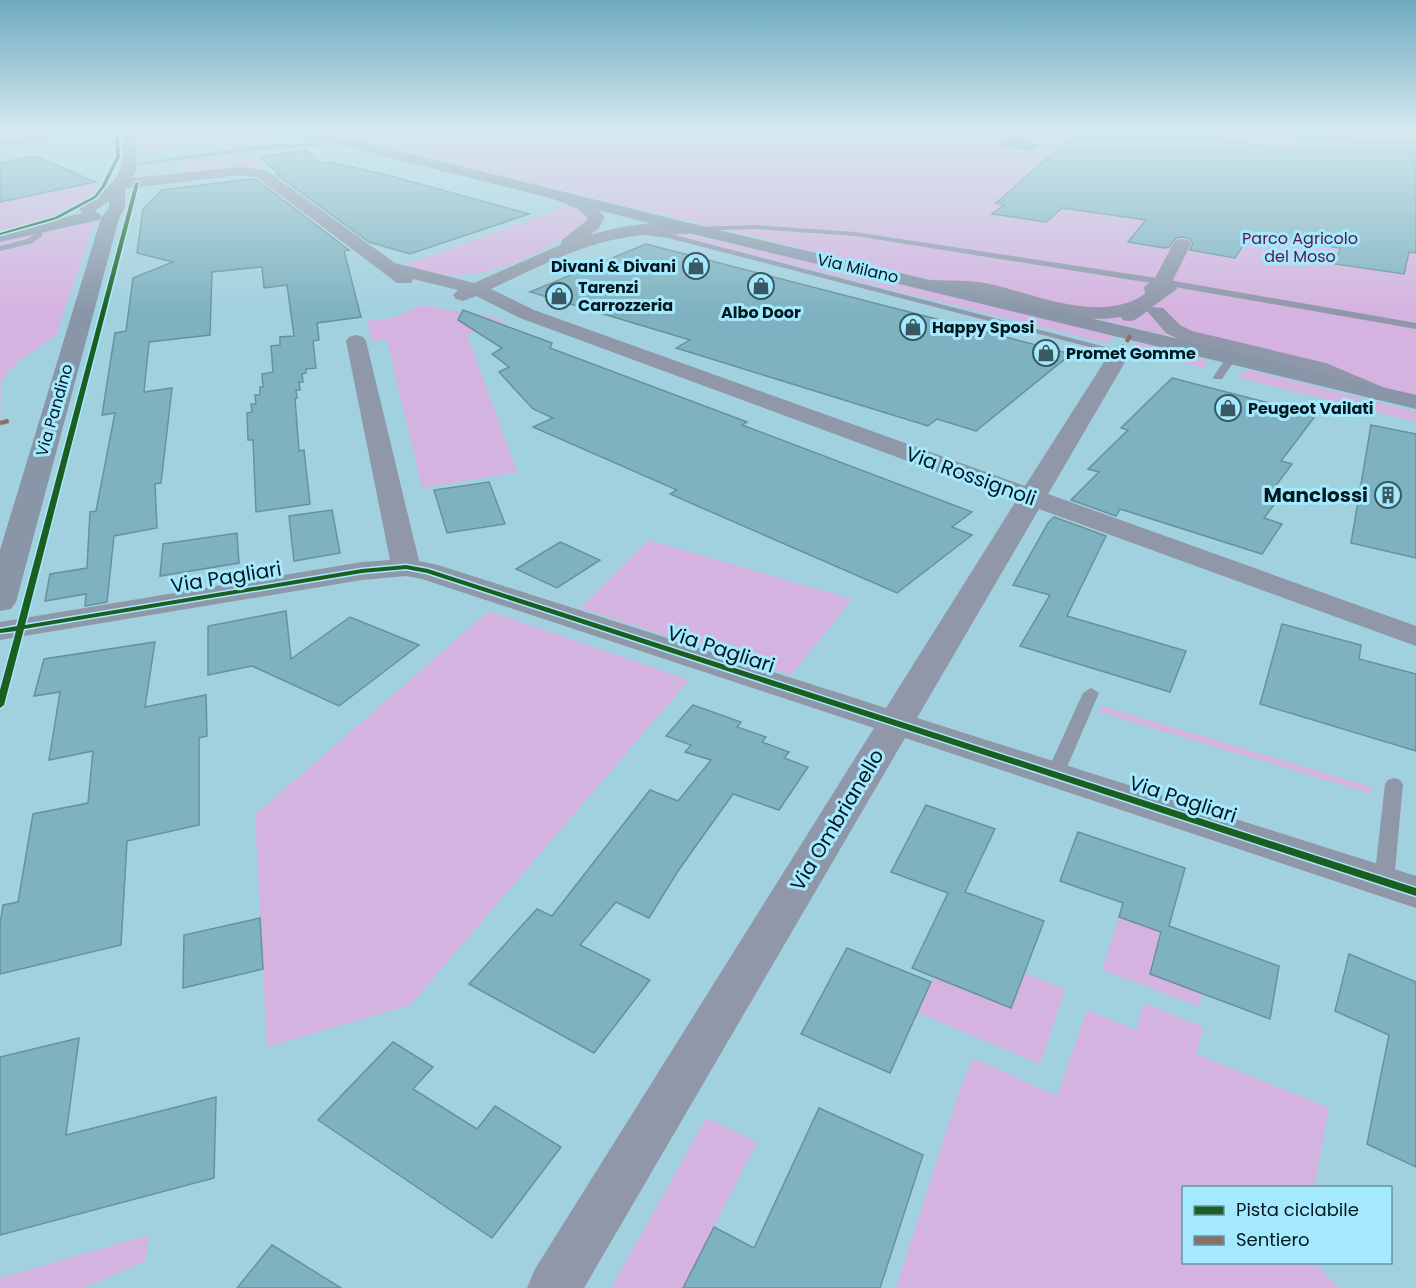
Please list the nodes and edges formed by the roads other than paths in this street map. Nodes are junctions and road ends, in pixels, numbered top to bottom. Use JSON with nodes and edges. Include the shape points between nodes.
{"nodes":[{"id":1,"x":117,"y":191,"type":"edge"},
{"id":2,"x":117,"y":191,"type":"edge"},
{"id":3,"x":285,"y":191,"type":"edge"},
{"id":4,"x":542,"y":191,"type":"edge"},
{"id":5,"x":557,"y":195,"type":"junction"},
{"id":6,"x":100,"y":213,"type":"junction"},
{"id":7,"x":635,"y":215,"type":"junction"},
{"id":8,"x":593,"y":224,"type":"junction"},
{"id":9,"x":40,"y":228,"type":"junction"},
{"id":10,"x":693,"y":229,"type":"junction"},
{"id":11,"x":622,"y":232,"type":"junction"},
{"id":12,"x":0,"y":237,"type":"edge"},
{"id":13,"x":1182,"y":244,"type":"dead end"},
{"id":14,"x":563,"y":247,"type":"junction"},
{"id":15,"x":0,"y":249,"type":"edge"},
{"id":16,"x":528,"y":264,"type":"junction"},
{"id":17,"x":387,"y":267,"type":"junction"},
{"id":18,"x":428,"y":278,"type":"junction"},
{"id":19,"x":934,"y":286,"type":"junction"},
{"id":20,"x":476,"y":289,"type":"junction"},
{"id":21,"x":445,"y":300,"type":"junction"},
{"id":22,"x":1152,"y":300,"type":"junction"},
{"id":23,"x":527,"y":314,"type":"junction"},
{"id":24,"x":1416,"y":326,"type":"edge"},
{"id":25,"x":356,"y":341,"type":"dead end"},
{"id":26,"x":1126,"y":342,"type":"junction"},
{"id":27,"x":1232,"y":357,"type":"junction"},
{"id":28,"x":1218,"y":377,"type":"dead end"},
{"id":29,"x":1377,"y":393,"type":"junction"},
{"id":30,"x":1416,"y":402,"type":"edge"},
{"id":31,"x":1031,"y":498,"type":"junction"},
{"id":32,"x":406,"y":567,"type":"junction"},
{"id":33,"x":0,"y":602,"type":"edge"},
{"id":34,"x":0,"y":631,"type":"edge"},
{"id":35,"x":1416,"y":638,"type":"edge"},
{"id":36,"x":1091,"y":693,"type":"dead end"},
{"id":37,"x":896,"y":722,"type":"junction"},
{"id":38,"x":1055,"y":774,"type":"junction"},
{"id":39,"x":1394,"y":784,"type":"dead end"},
{"id":40,"x":1384,"y":881,"type":"junction"},
{"id":41,"x":1416,"y":892,"type":"edge"},
{"id":42,"x":554,"y":1288,"type":"edge"}],
"edges":[{"from":1,"to":6,"type":"main road"},
{"from":2,"to":6,"type":"main road","name":"Via Pandino"},
{"from":3,"to":17,"type":"street","name":"Via Rossignoli"},
{"from":4,"to":5,"type":"main road","name":"Via Milano"},
{"from":5,"to":7,"type":"main road","name":"Via Milano"},
{"from":5,"to":8,"type":"street","via":[[584,206],[597,217]]},
{"from":6,"to":9,"type":"main road"},
{"from":6,"to":33,"type":"main road","name":"Via Pandino"},
{"from":7,"to":8,"type":"street","name":"Via Rossignoli"},
{"from":7,"to":10,"type":"main road","name":"Via Milano"},
{"from":7,"to":11,"type":"street"},
{"from":8,"to":14,"type":"street","name":"Via Rossignoli"},
{"from":9,"to":12,"type":"main road"},
{"from":9,"to":15,"type":"lane","via":[[34,239]]},
{"from":10,"to":11,"type":"street","name":"Via Rossignoli"},
{"from":10,"to":19,"type":"main road","name":"Via Milano"},
{"from":10,"to":22,"type":"lane","via":[[755,227],[855,234]]},
{"from":11,"to":14,"type":"street","name":"Via Rossignoli"},
{"from":11,"to":26,"type":"lane","via":[[668,236]]},
{"from":13,"to":22,"type":"street"},
{"from":14,"to":16,"type":"street","name":"Via Rossignoli"},
{"from":16,"to":18,"type":"street","name":"Via Rossignoli","via":[[475,278]]},
{"from":16,"to":20,"type":"street","name":"Via Rossignoli"},
{"from":17,"to":18,"type":"street","name":"Via Rossignoli"},
{"from":17,"to":21,"type":"street","name":"Via Rossignoli"},
{"from":18,"to":20,"type":"street","name":"Via Rossignoli"},
{"from":19,"to":22,"type":"street","via":[[982,288],[1080,312],[1108,314]]},
{"from":19,"to":26,"type":"main road","name":"Via Milano"},
{"from":20,"to":21,"type":"street"},
{"from":20,"to":23,"type":"street","name":"Via Rossignoli"},
{"from":21,"to":23,"type":"street","name":"Via Rossignoli","via":[[483,310]]},
{"from":22,"to":24,"type":"lane"},
{"from":22,"to":26,"type":"street","name":"Via Ombrianello","via":[[1148,325]]},
{"from":22,"to":29,"type":"street","via":[[1173,329],[1185,335],[1318,368]]},
{"from":23,"to":31,"type":"street","name":"Via Rossignoli"},
{"from":25,"to":32,"type":"street"},
{"from":26,"to":27,"type":"main road","name":"Via Milano"},
{"from":26,"to":31,"type":"street","name":"Via Ombrianello"},
{"from":27,"to":28,"type":"lane"},
{"from":27,"to":29,"type":"main road","name":"Via Milano"},
{"from":29,"to":30,"type":"main road","name":"Via Milano"},
{"from":31,"to":35,"type":"street","name":"Via Rossignoli"},
{"from":31,"to":37,"type":"street","name":"Via Ombrianello"},
{"from":32,"to":34,"type":"street","name":"Via Pagliari"},
{"from":32,"to":37,"type":"street","name":"Via Pagliari"},
{"from":36,"to":38,"type":"lane"},
{"from":37,"to":38,"type":"street","name":"Via Pagliari"},
{"from":37,"to":42,"type":"street","name":"Via Ombrianello"},
{"from":38,"to":40,"type":"street","name":"Via Pagliari"},
{"from":39,"to":40,"type":"lane"},
{"from":40,"to":41,"type":"street","name":"Via Pagliari"}]}
